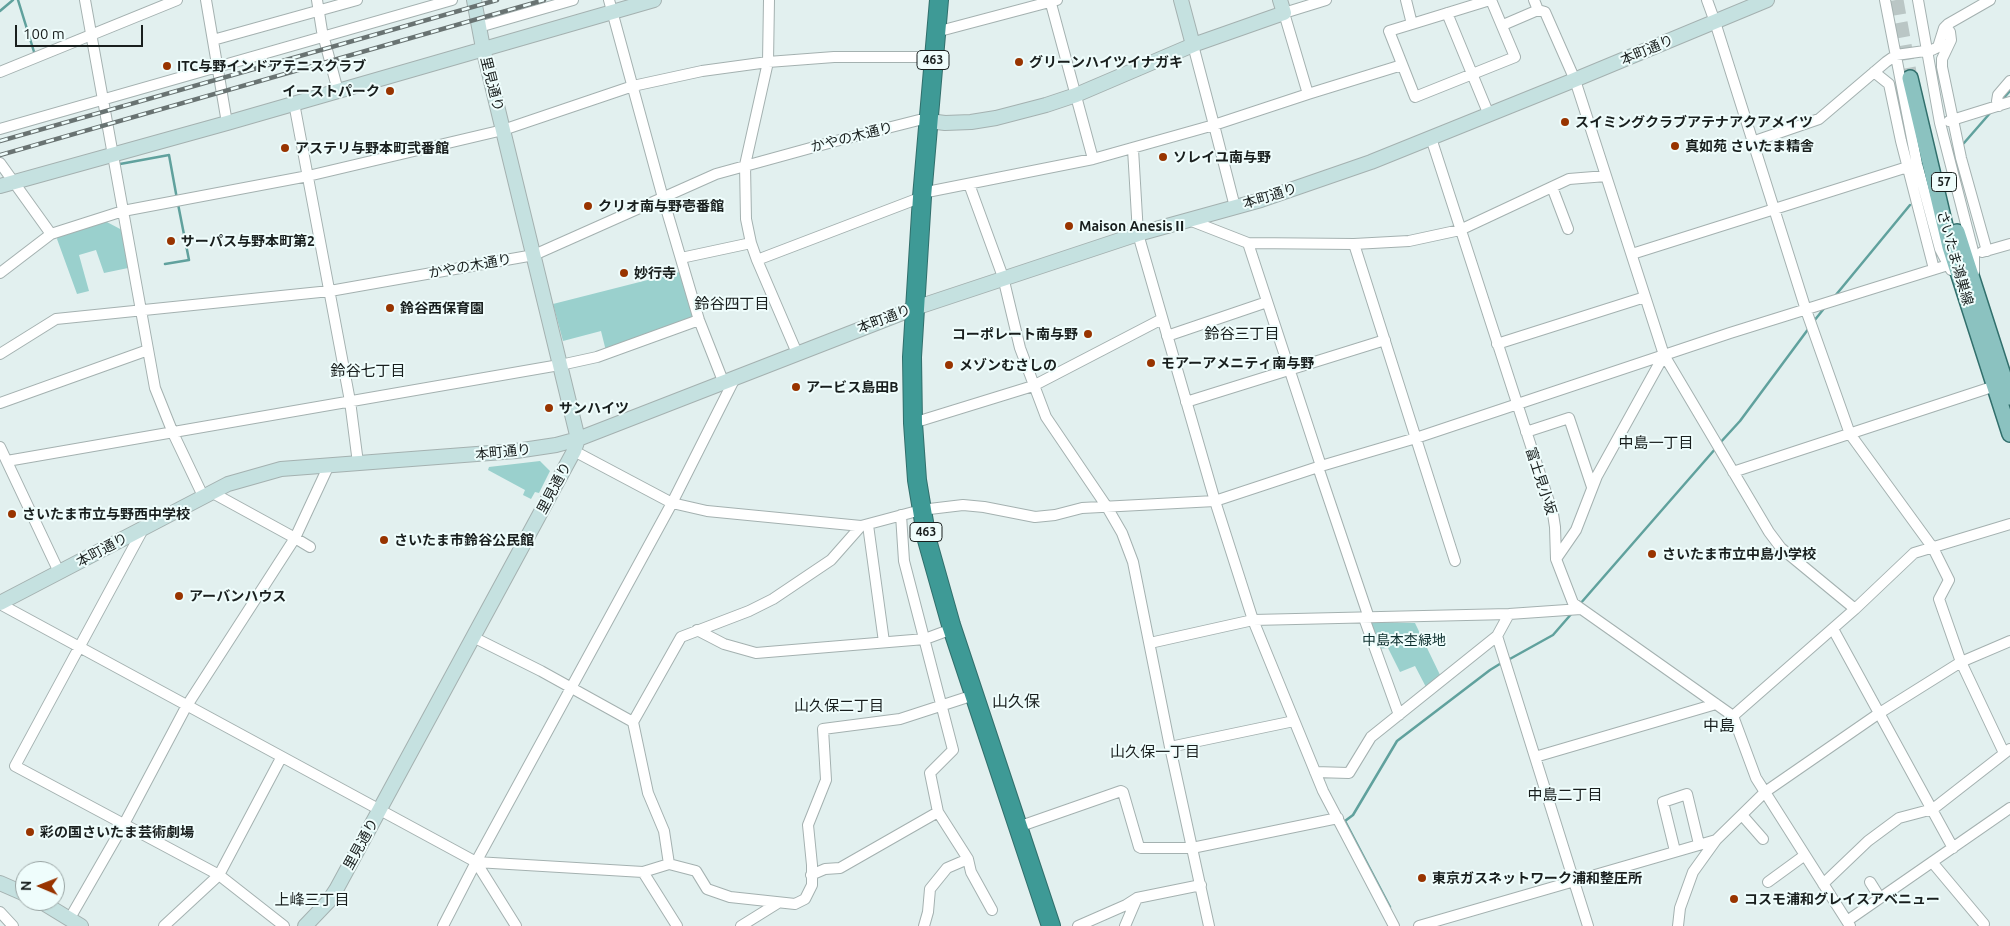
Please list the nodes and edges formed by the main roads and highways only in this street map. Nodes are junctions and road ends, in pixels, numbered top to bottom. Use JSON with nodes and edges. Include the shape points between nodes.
{"nodes":[{"id":1,"x":938,"y":0,"type":"edge"},
{"id":2,"x":1916,"y":77,"type":"tunnel mouth"},
{"id":3,"x":2005,"y":387,"type":"edge"},
{"id":4,"x":2010,"y":434,"type":"edge"},
{"id":5,"x":1051,"y":926,"type":"edge"}],
"edges":[{"from":1,"to":5,"type":"highway","number":"463","via":[[912,358],[913,423],[921,510],[952,629]]},
{"from":2,"to":3,"type":"main road","name":"さいたま鴻巣線","number":"57","via":[[1960,243],[1967,287]]},
{"from":3,"to":4,"type":"main road","name":"さいたま鴻巣線","number":"57"}]}
